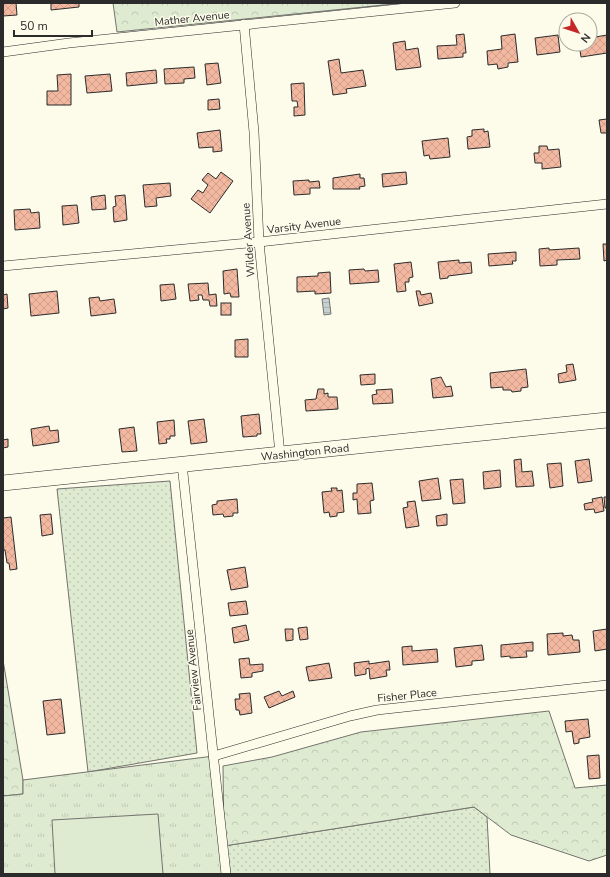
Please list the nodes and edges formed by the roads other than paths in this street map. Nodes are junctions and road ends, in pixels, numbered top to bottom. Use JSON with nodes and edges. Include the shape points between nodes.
{"nodes":[{"id":1,"x":455,"y":3,"type":"edge"},
{"id":2,"x":244,"y":24,"type":"junction"},
{"id":3,"x":3,"y":52,"type":"edge"},
{"id":4,"x":607,"y":204,"type":"edge"},
{"id":5,"x":260,"y":242,"type":"junction"},
{"id":6,"x":3,"y":266,"type":"edge"},
{"id":7,"x":607,"y":420,"type":"edge"},
{"id":8,"x":280,"y":454,"type":"junction"},
{"id":9,"x":182,"y":464,"type":"junction"},
{"id":10,"x":3,"y":483,"type":"edge"},
{"id":11,"x":607,"y":685,"type":"edge"},
{"id":12,"x":214,"y":756,"type":"junction"},
{"id":13,"x":226,"y":874,"type":"edge"}],
"edges":[{"from":1,"to":2,"type":"street","name":"Mather Avenue"},
{"from":2,"to":3,"type":"street","name":"Mather Avenue"},
{"from":2,"to":5,"type":"street","name":"Wilder Avenue","via":[[254,132]]},
{"from":4,"to":5,"type":"street","name":"Varsity Avenue"},
{"from":5,"to":6,"type":"street","name":"Varsity Avenue"},
{"from":5,"to":8,"type":"street","name":"Wilder Avenue"},
{"from":7,"to":8,"type":"main road","name":"Washington Road"},
{"from":8,"to":9,"type":"main road","name":"Washington Road"},
{"from":9,"to":10,"type":"main road","name":"Washington Road"},
{"from":9,"to":12,"type":"street","name":"Fairview Avenue"},
{"from":11,"to":12,"type":"street","name":"Fisher Place","via":[[377,710]]},
{"from":12,"to":13,"type":"street","name":"Fairview Avenue"}]}
